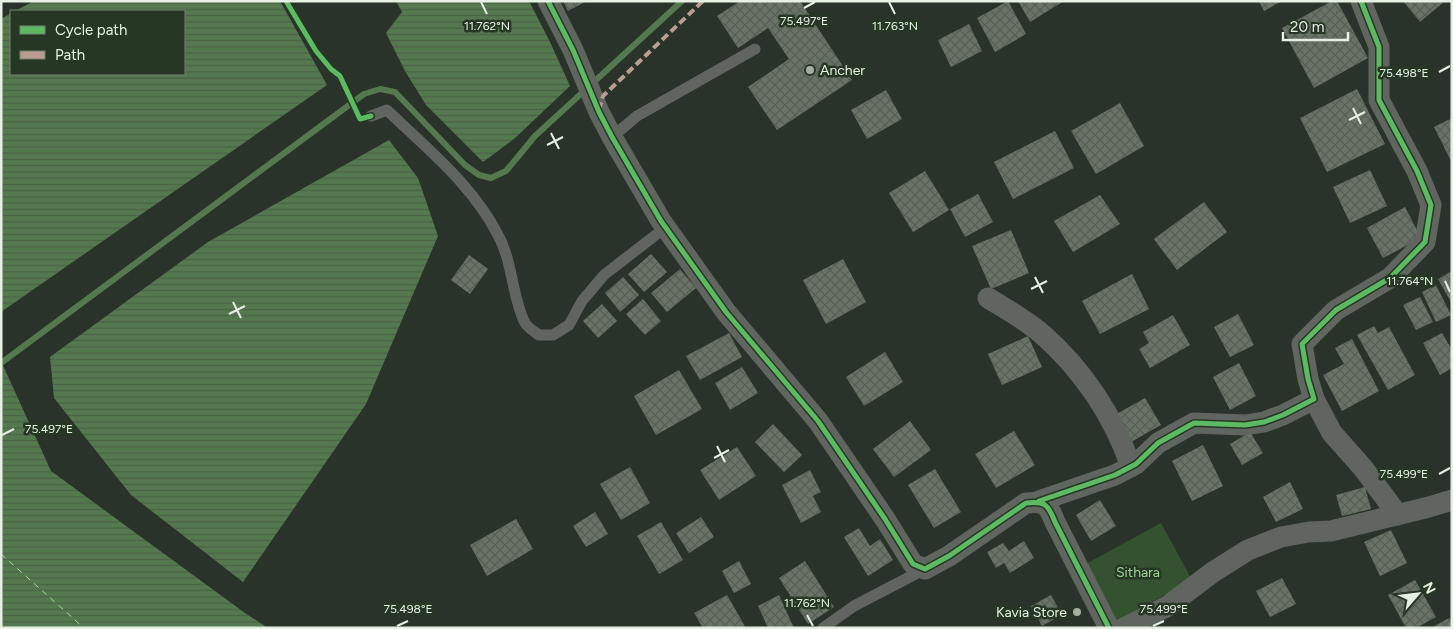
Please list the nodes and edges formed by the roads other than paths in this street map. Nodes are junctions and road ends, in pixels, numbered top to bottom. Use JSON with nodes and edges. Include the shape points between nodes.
{"nodes":[{"id":1,"x":548,"y":1,"type":"edge"},
{"id":2,"x":1361,"y":1,"type":"edge"},
{"id":3,"x":755,"y":49,"type":"dead end"},
{"id":4,"x":371,"y":116,"type":"dead end"},
{"id":5,"x":612,"y":137,"type":"junction"},
{"id":6,"x":666,"y":227,"type":"junction"},
{"id":7,"x":988,"y":298,"type":"dead end"},
{"id":8,"x":1314,"y":399,"type":"junction"},
{"id":9,"x":1131,"y":467,"type":"junction"},
{"id":10,"x":1452,"y":500,"type":"edge"},
{"id":11,"x":1039,"y":502,"type":"junction"},
{"id":12,"x":1398,"y":515,"type":"junction"},
{"id":13,"x":925,"y":569,"type":"junction"},
{"id":14,"x":823,"y":628,"type":"edge"},
{"id":15,"x":1109,"y":628,"type":"edge"},
{"id":16,"x":1124,"y":628,"type":"edge"}],
"edges":[{"from":1,"to":5,"type":"street"},
{"from":2,"to":8,"type":"street","via":[[1378,47],[1379,100],[1417,171],[1431,205],[1425,242],[1390,278],[1336,310],[1302,344]]},
{"from":3,"to":5,"type":"lane","via":[[637,116]]},
{"from":4,"to":6,"type":"lane","via":[[387,110],[451,170],[483,209],[508,259],[526,324],[539,335],[553,335],[569,325],[582,301],[604,275]]},
{"from":5,"to":6,"type":"street"},
{"from":6,"to":13,"type":"street","via":[[726,312],[822,428],[913,564]]},
{"from":7,"to":9,"type":"street","via":[[1041,332],[1078,370],[1123,442]]},
{"from":8,"to":9,"type":"street","via":[[1264,422],[1246,425],[1194,423],[1158,443]]},
{"from":8,"to":12,"type":"street","via":[[1332,433]]},
{"from":9,"to":11,"type":"street"},
{"from":10,"to":12,"type":"street"},
{"from":11,"to":13,"type":"street","via":[[1026,502]]},
{"from":11,"to":15,"type":"street","via":[[1050,509]]},
{"from":12,"to":16,"type":"street","via":[[1331,531],[1281,537],[1248,550],[1168,606]]},
{"from":13,"to":14,"type":"lane","via":[[854,606]]}]}
